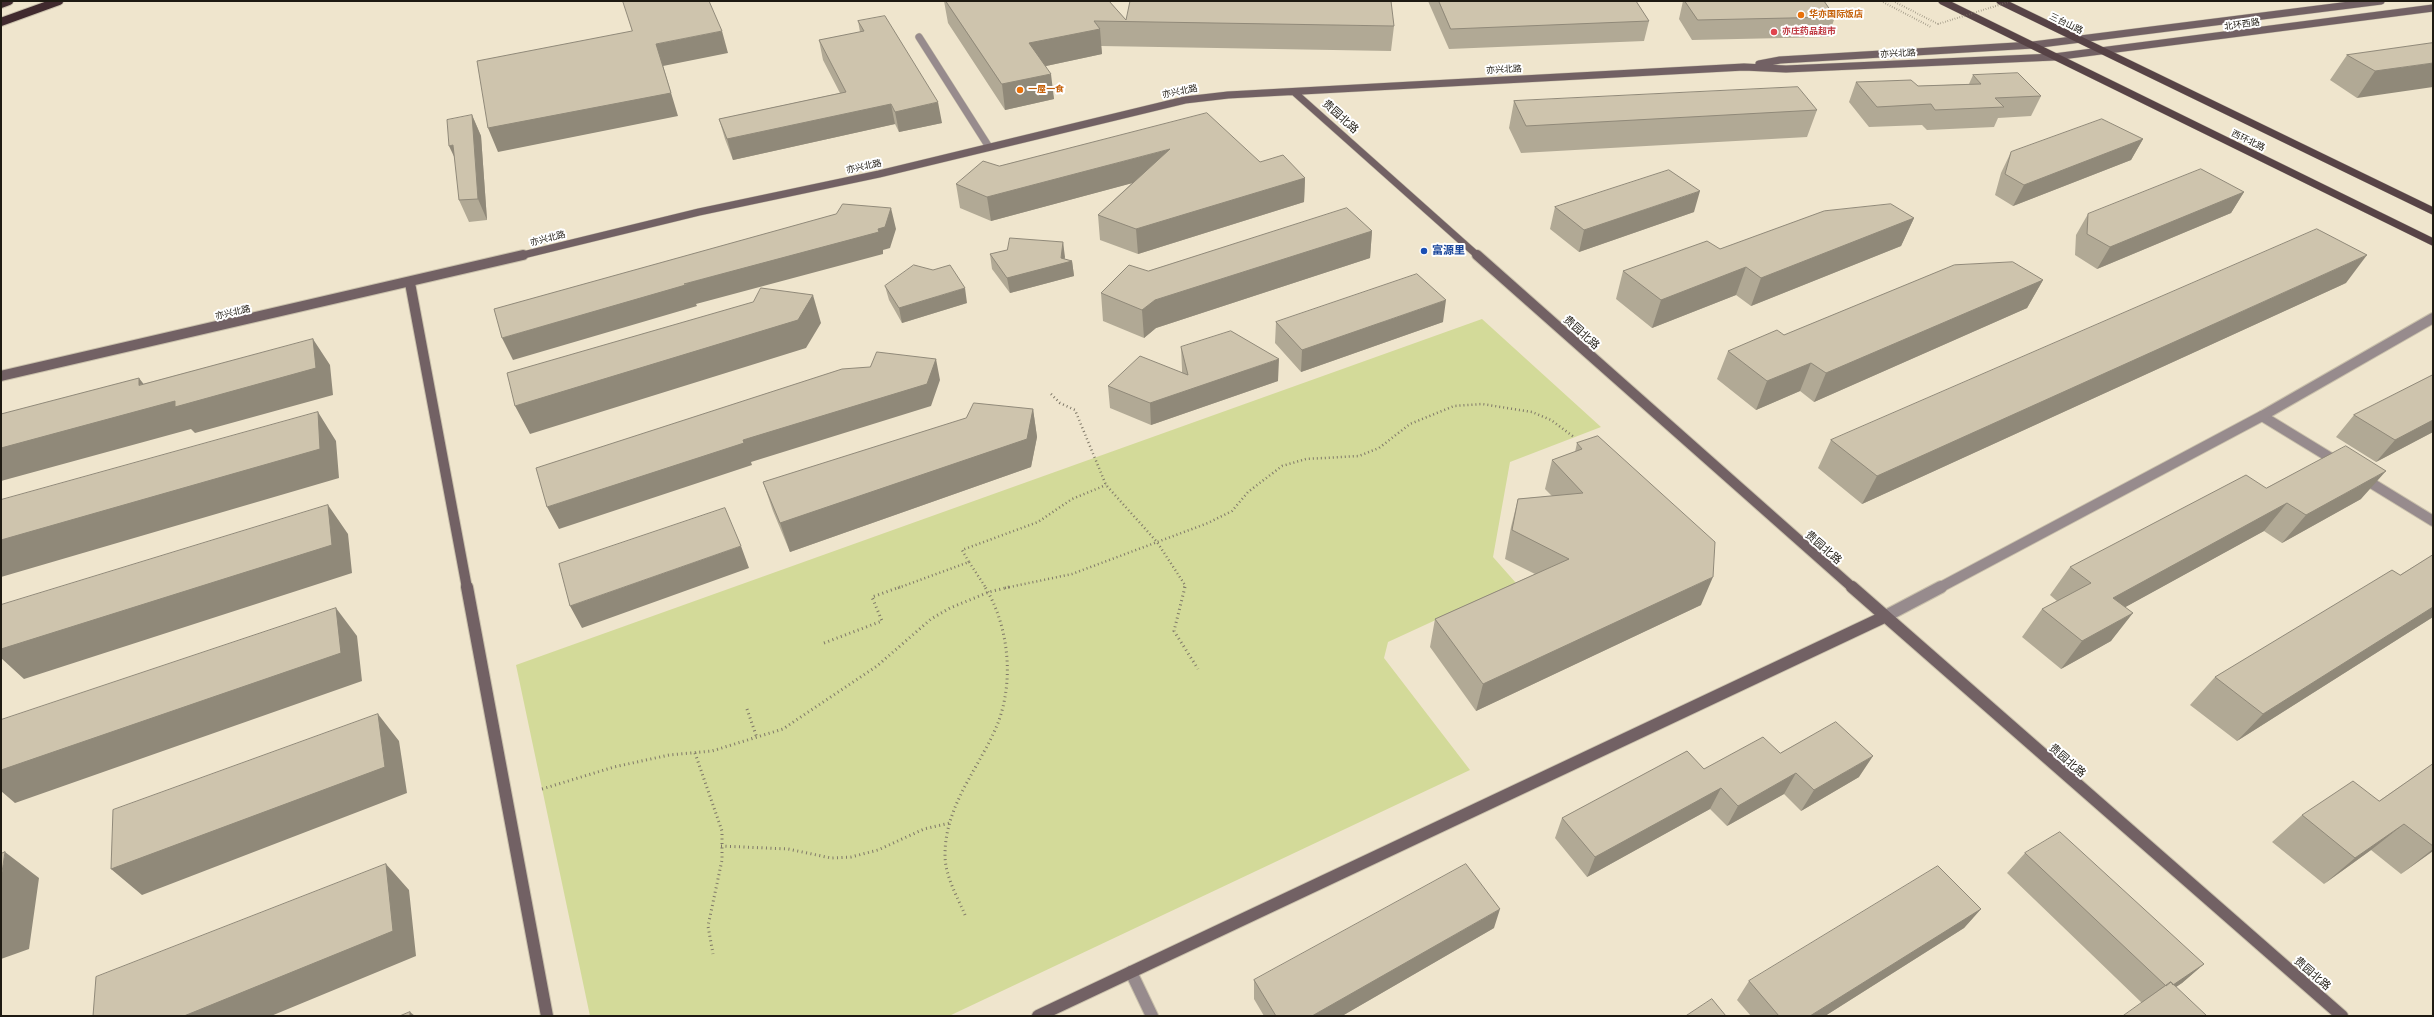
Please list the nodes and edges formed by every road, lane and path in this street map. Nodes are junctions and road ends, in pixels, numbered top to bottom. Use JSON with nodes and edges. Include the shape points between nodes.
{"nodes":[{"id":1,"x":9,"y":1,"type":"edge"},
{"id":2,"x":60,"y":1,"type":"edge"},
{"id":3,"x":1881,"y":1,"type":"edge"},
{"id":4,"x":1893,"y":1,"type":"edge"},
{"id":5,"x":1942,"y":1,"type":"edge"},
{"id":6,"x":2000,"y":1,"type":"edge"},
{"id":7,"x":2012,"y":1,"type":"edge"},
{"id":8,"x":2381,"y":1,"type":"edge"},
{"id":9,"x":1,"y":4,"type":"edge"},
{"id":10,"x":2433,"y":8,"type":"edge"},
{"id":11,"x":1,"y":22,"type":"edge"},
{"id":12,"x":1931,"y":27,"type":"dead end"},
{"id":13,"x":919,"y":37,"type":"dead end"},
{"id":14,"x":2078,"y":40,"type":"junction"},
{"id":15,"x":2033,"y":45,"type":"junction"},
{"id":16,"x":2103,"y":52,"type":"junction"},
{"id":17,"x":2054,"y":57,"type":"junction"},
{"id":18,"x":1744,"y":67,"type":"junction"},
{"id":19,"x":1294,"y":92,"type":"junction"},
{"id":20,"x":989,"y":147,"type":"junction"},
{"id":21,"x":2433,"y":211,"type":"edge"},
{"id":22,"x":2433,"y":242,"type":"edge"},
{"id":23,"x":410,"y":283,"type":"junction"},
{"id":24,"x":2433,"y":318,"type":"edge"},
{"id":25,"x":1,"y":376,"type":"edge"},
{"id":26,"x":1051,"y":394,"type":"dead end"},
{"id":27,"x":2262,"y":416,"type":"junction"},
{"id":28,"x":1574,"y":437,"type":"dead end"},
{"id":29,"x":1106,"y":485,"type":"junction"},
{"id":30,"x":2433,"y":521,"type":"edge"},
{"id":31,"x":1157,"y":542,"type":"junction"},
{"id":32,"x":969,"y":562,"type":"junction"},
{"id":33,"x":989,"y":592,"type":"junction"},
{"id":34,"x":1884,"y":617,"type":"junction"},
{"id":35,"x":824,"y":643,"type":"dead end"},
{"id":36,"x":1198,"y":669,"type":"dead end"},
{"id":37,"x":747,"y":709,"type":"dead end"},
{"id":38,"x":757,"y":738,"type":"junction"},
{"id":39,"x":695,"y":753,"type":"junction"},
{"id":40,"x":542,"y":789,"type":"dead end"},
{"id":41,"x":950,"y":823,"type":"junction"},
{"id":42,"x":721,"y":846,"type":"junction"},
{"id":43,"x":965,"y":915,"type":"dead end"},
{"id":44,"x":713,"y":954,"type":"dead end"},
{"id":45,"x":1131,"y":972,"type":"junction"},
{"id":46,"x":547,"y":1016,"type":"edge"},
{"id":47,"x":1038,"y":1016,"type":"edge"},
{"id":48,"x":1152,"y":1016,"type":"edge"},
{"id":49,"x":2342,"y":1016,"type":"edge"}],
"edges":[{"from":1,"to":9,"type":"highway"},
{"from":2,"to":11,"type":"highway"},
{"from":3,"to":12,"type":"path"},
{"from":4,"to":7,"type":"path","bridge":true,"via":[[1938,24]]},
{"from":5,"to":15,"type":"main road"},
{"from":6,"to":14,"type":"main road","name":"三台山路"},
{"from":8,"to":14,"type":"street","name":"北环西路"},
{"from":10,"to":16,"type":"street","name":"北环西路"},
{"from":13,"to":20,"type":"street"},
{"from":14,"to":15,"type":"street","name":"北环西路"},
{"from":14,"to":16,"type":"main road","name":"三台山路"},
{"from":15,"to":17,"type":"main road","name":"西环北路"},
{"from":15,"to":18,"type":"street","name":"亦兴北路","via":[[1780,60]]},
{"from":16,"to":17,"type":"street","name":"北环西路"},
{"from":16,"to":21,"type":"main road","name":"西环北路"},
{"from":17,"to":18,"type":"street","name":"亦兴北路","via":[[1786,69]]},
{"from":17,"to":22,"type":"main road","name":"西环北路"},
{"from":18,"to":19,"type":"street","name":"亦兴北路"},
{"from":19,"to":20,"type":"street","name":"亦兴北路","via":[[1185,100]]},
{"from":19,"to":34,"type":"street","name":"贵园北路"},
{"from":20,"to":23,"type":"street","name":"亦兴北路","via":[[700,212]]},
{"from":23,"to":25,"type":"street","name":"亦兴北路"},
{"from":23,"to":46,"type":"street"},
{"from":24,"to":27,"type":"street"},
{"from":26,"to":29,"type":"path","via":[[1060,404],[1075,410]]},
{"from":27,"to":30,"type":"street"},
{"from":27,"to":34,"type":"street"},
{"from":28,"to":31,"type":"path","via":[[1551,420],[1532,412],[1482,404],[1454,406],[1410,424],[1379,448],[1359,456],[1306,459],[1282,466],[1248,492],[1232,510],[1208,523]]},
{"from":29,"to":31,"type":"path"},
{"from":29,"to":32,"type":"path","via":[[1072,499],[1038,522],[962,550]]},
{"from":31,"to":33,"type":"path","via":[[1134,553],[1072,574]]},
{"from":31,"to":36,"type":"path","via":[[1185,585],[1174,631]]},
{"from":32,"to":33,"type":"path"},
{"from":32,"to":35,"type":"path","via":[[872,597],[882,621]]},
{"from":33,"to":38,"type":"path","via":[[931,619],[877,666],[812,711],[783,729]]},
{"from":33,"to":41,"type":"path","via":[[1001,622],[1007,656],[1007,689],[996,729],[957,797]]},
{"from":34,"to":45,"type":"street"},
{"from":34,"to":49,"type":"street","name":"贵园北路"},
{"from":37,"to":38,"type":"path"},
{"from":38,"to":39,"type":"path","via":[[712,751]]},
{"from":39,"to":40,"type":"path","via":[[614,767]]},
{"from":39,"to":42,"type":"path","via":[[722,831]]},
{"from":41,"to":42,"type":"path","via":[[924,829],[878,850],[851,857],[831,858],[788,849]]},
{"from":41,"to":43,"type":"path","via":[[945,856],[951,880]]},
{"from":42,"to":44,"type":"path","via":[[722,860],[708,926]]},
{"from":45,"to":47,"type":"street"},
{"from":45,"to":48,"type":"street"}]}
